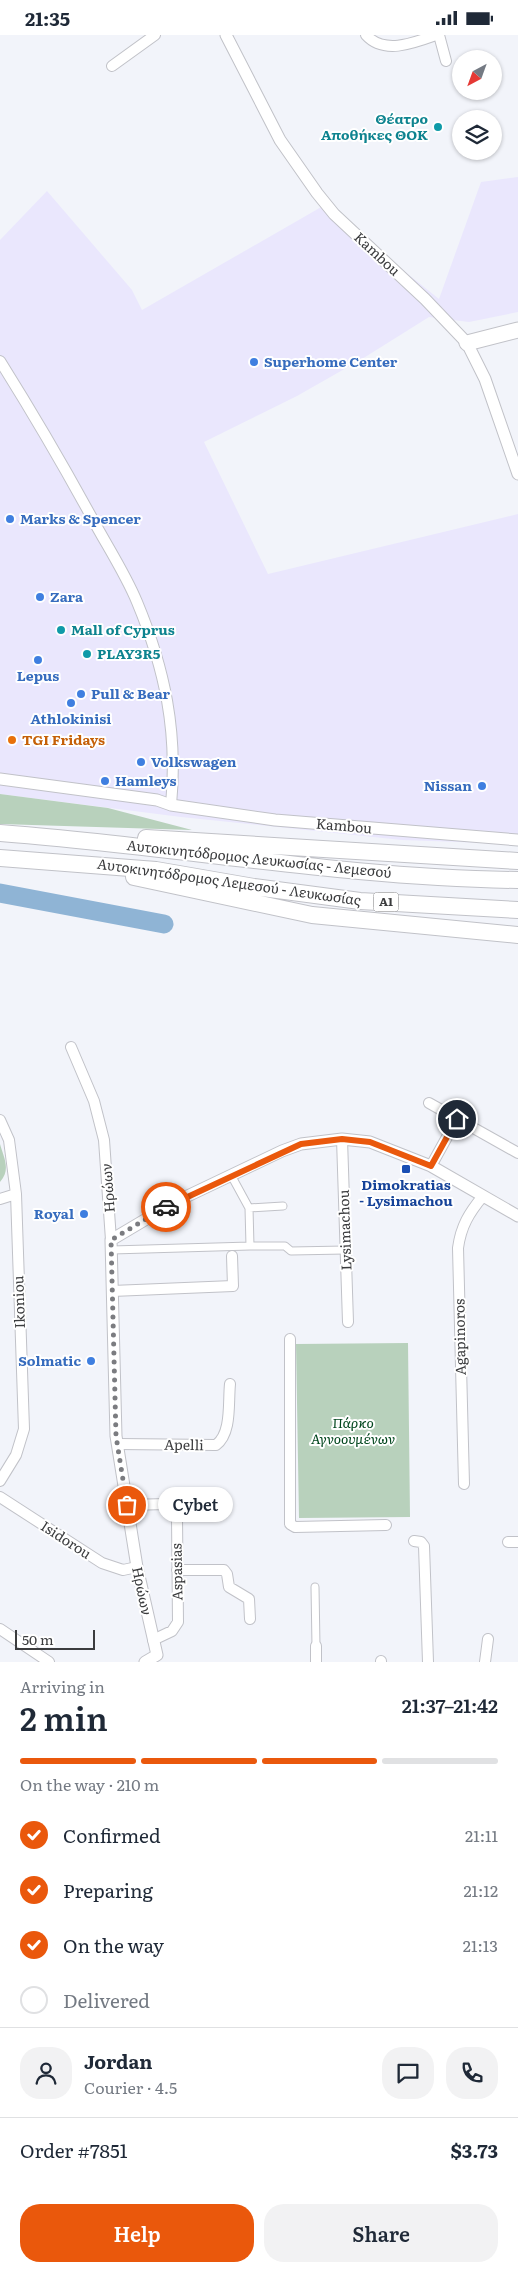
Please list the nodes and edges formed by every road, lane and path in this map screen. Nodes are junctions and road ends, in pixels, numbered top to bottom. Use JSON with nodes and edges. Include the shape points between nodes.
{"nodes":[{"id":1,"x":155,"y":35,"type":"edge"},
{"id":2,"x":226,"y":35,"type":"edge"},
{"id":3,"x":366,"y":35,"type":"edge"},
{"id":4,"x":438,"y":35,"type":"edge"},
{"id":5,"x":446,"y":61,"type":"dead end"},
{"id":6,"x":112,"y":66,"type":"dead end"},
{"id":7,"x":518,"y":329,"type":"edge"},
{"id":8,"x":467,"y":343,"type":"junction"},
{"id":9,"x":0,"y":361,"type":"edge"},
{"id":10,"x":518,"y":474,"type":"edge"},
{"id":11,"x":0,"y":779,"type":"edge"},
{"id":12,"x":0,"y":785,"type":"edge"},
{"id":13,"x":171,"y":805,"type":"junction"},
{"id":14,"x":0,"y":833,"type":"edge"},
{"id":15,"x":72,"y":839,"type":"junction"},
{"id":16,"x":518,"y":840,"type":"edge"},
{"id":17,"x":0,"y":858,"type":"edge"},
{"id":18,"x":33,"y":860,"type":"junction"},
{"id":19,"x":518,"y":861,"type":"edge"},
{"id":20,"x":518,"y":881,"type":"edge"},
{"id":21,"x":518,"y":910,"type":"edge"},
{"id":22,"x":518,"y":935,"type":"edge"},
{"id":23,"x":71,"y":1047,"type":"dead end"},
{"id":24,"x":429,"y":1103,"type":"dead end"},
{"id":25,"x":457,"y":1119,"type":"junction"},
{"id":26,"x":0,"y":1120,"type":"edge"},
{"id":27,"x":342,"y":1139,"type":"junction"},
{"id":28,"x":518,"y":1153,"type":"edge"},
{"id":29,"x":431,"y":1166,"type":"junction"},
{"id":30,"x":231,"y":1175,"type":"junction"},
{"id":31,"x":16,"y":1194,"type":"junction"},
{"id":32,"x":483,"y":1196,"type":"junction"},
{"id":33,"x":0,"y":1199,"type":"edge"},
{"id":34,"x":283,"y":1206,"type":"dead end"},
{"id":35,"x":249,"y":1208,"type":"junction"},
{"id":36,"x":518,"y":1216,"type":"edge"},
{"id":37,"x":111,"y":1245,"type":"junction"},
{"id":38,"x":250,"y":1246,"type":"junction"},
{"id":39,"x":346,"y":1250,"type":"junction"},
{"id":40,"x":232,"y":1256,"type":"dead end"},
{"id":41,"x":112,"y":1291,"type":"junction"},
{"id":42,"x":348,"y":1322,"type":"dead end"},
{"id":43,"x":290,"y":1339,"type":"dead end"},
{"id":44,"x":230,"y":1384,"type":"dead end"},
{"id":45,"x":118,"y":1444,"type":"junction"},
{"id":46,"x":0,"y":1481,"type":"edge"},
{"id":47,"x":464,"y":1484,"type":"dead end"},
{"id":48,"x":0,"y":1497,"type":"edge"},
{"id":49,"x":127,"y":1505,"type":"junction"},
{"id":50,"x":386,"y":1525,"type":"dead end"},
{"id":51,"x":414,"y":1541,"type":"dead end"},
{"id":52,"x":137,"y":1567,"type":"junction"},
{"id":53,"x":177,"y":1570,"type":"junction"},
{"id":54,"x":315,"y":1587,"type":"dead end"},
{"id":55,"x":250,"y":1619,"type":"dead end"},
{"id":56,"x":0,"y":1629,"type":"edge"},
{"id":57,"x":488,"y":1639,"type":"dead end"},
{"id":58,"x":153,"y":1640,"type":"junction"},
{"id":59,"x":316,"y":1646,"type":"joint"},
{"id":60,"x":158,"y":1658,"type":"edge"},
{"id":61,"x":49,"y":1662,"type":"edge"},
{"id":62,"x":145,"y":1662,"type":"edge"},
{"id":63,"x":316,"y":1662,"type":"edge"},
{"id":64,"x":428,"y":1662,"type":"edge"},
{"id":65,"x":486,"y":1662,"type":"edge"}],
"edges":[{"from":1,"to":6,"type":"street"},
{"from":2,"to":8,"type":"street","name":"Kambou","via":[[280,140],[317,193],[334,214]]},
{"from":3,"to":4,"type":"street","via":[[374,43],[385,46],[414,43]]},
{"from":4,"to":5,"type":"street"},
{"from":7,"to":8,"type":"main road"},
{"from":8,"to":10,"type":"street","name":"Kambou","via":[[485,379]]},
{"from":9,"to":13,"type":"street","via":[[45,433],[136,601],[160,666],[172,725],[174,766]]},
{"from":11,"to":13,"type":"street","name":"Kambou","via":[[156,800]]},
{"from":12,"to":13,"type":"street","name":"Kambou","via":[[152,806]]},
{"from":13,"to":16,"type":"street","name":"Kambou","via":[[274,820]]},
{"from":14,"to":15,"type":"highway","name":"Αυτοκινητόδρομος Λευκωσίας - Λεμεσού","number":"A1"},
{"from":15,"to":19,"type":"highway","via":[[162,838]]},
{"from":15,"to":20,"type":"highway","name":"Αυτοκινητόδρομος Λευκωσίας - Λεμεσού","number":"A1","via":[[419,877]]},
{"from":17,"to":18,"type":"highway","name":"Αυτοκινητόδρομος Λεμεσού - Λευκωσίας","number":"A1"},
{"from":18,"to":21,"type":"highway","name":"Αυτοκινητόδρομος Λεμεσού - Λευκωσίας","number":"A1","via":[[156,870],[360,901]]},
{"from":18,"to":22,"type":"highway","via":[[149,879],[312,915]]},
{"from":23,"to":37,"type":"street","name":"Ηρώων","via":[[94,1101],[104,1140]]},
{"from":24,"to":25,"type":"street"},
{"from":25,"to":28,"type":"street"},
{"from":25,"to":29,"type":"street"},
{"from":26,"to":31,"type":"street","name":"Ikoniou","via":[[9,1141]]},
{"from":27,"to":29,"type":"street","via":[[370,1142]]},
{"from":27,"to":30,"type":"street","via":[[301,1144]]},
{"from":27,"to":39,"type":"street","name":"Lysimachou"},
{"from":29,"to":32,"type":"street"},
{"from":30,"to":35,"type":"street"},
{"from":30,"to":37,"type":"street","via":[[175,1202]]},
{"from":31,"to":33,"type":"street"},
{"from":31,"to":46,"type":"street","name":"Ikoniou","via":[[24,1429],[16,1455]]},
{"from":32,"to":36,"type":"street"},
{"from":32,"to":47,"type":"street","name":"Agapinoros","via":[[465,1220],[458,1248]]},
{"from":34,"to":35,"type":"street"},
{"from":35,"to":38,"type":"street"},
{"from":37,"to":38,"type":"street"},
{"from":37,"to":41,"type":"street","name":"Ηρώων"},
{"from":38,"to":39,"type":"street","via":[[284,1246],[291,1251]]},
{"from":39,"to":42,"type":"street","name":"Lysimachou"},
{"from":40,"to":41,"type":"street","via":[[233,1286]]},
{"from":41,"to":45,"type":"street","name":"Ηρώων"},
{"from":43,"to":50,"type":"street","via":[[290,1524],[295,1527]]},
{"from":44,"to":45,"type":"street","name":"Apelli","via":[[226,1432],[216,1445]]},
{"from":45,"to":49,"type":"street","name":"Ηρώων"},
{"from":48,"to":52,"type":"street","name":"Isidorou","via":[[102,1563],[123,1570]]},
{"from":49,"to":52,"type":"street","name":"Ηρώων"},
{"from":49,"to":53,"type":"street","name":"Aspasias","via":[[167,1504],[174,1509],[177,1517]]},
{"from":51,"to":64,"type":"street","via":[[421,1541],[424,1546]]},
{"from":52,"to":58,"type":"street","name":"Ηρώων"},
{"from":53,"to":55,"type":"street","via":[[224,1570],[229,1587],[249,1599]]},
{"from":53,"to":58,"type":"street","name":"Aspasias","via":[[178,1622],[172,1631]]},
{"from":54,"to":59,"type":"street"},
{"from":56,"to":61,"type":"street"},
{"from":57,"to":65,"type":"street"},
{"from":58,"to":60,"type":"street","name":"Ηρώων"},
{"from":59,"to":63,"type":"street"},
{"from":60,"to":62,"type":"street"}]}
